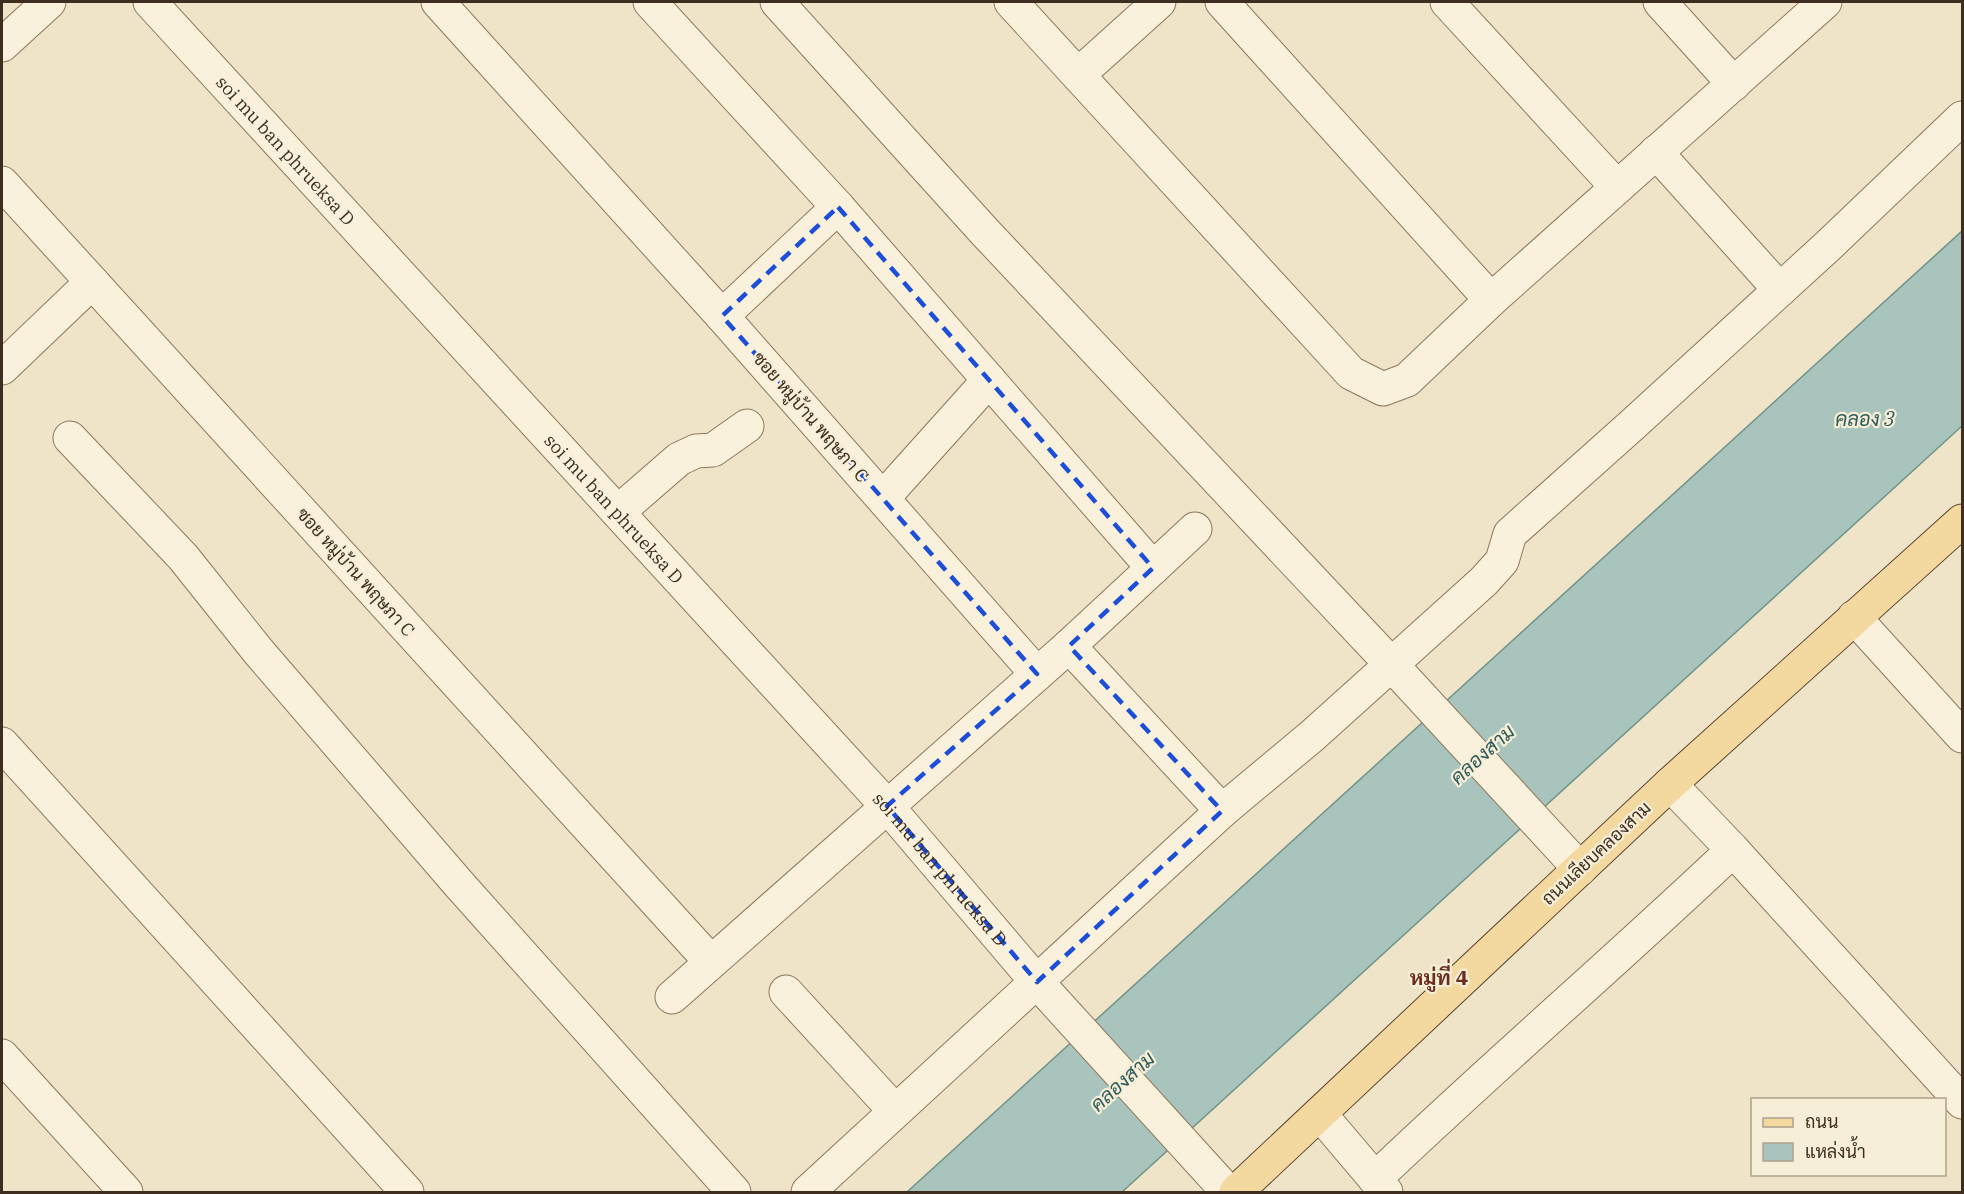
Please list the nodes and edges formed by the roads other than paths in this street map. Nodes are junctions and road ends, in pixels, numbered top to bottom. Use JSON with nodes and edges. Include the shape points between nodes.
{"nodes":[{"id":1,"x":49,"y":2,"type":"edge"},
{"id":2,"x":150,"y":2,"type":"edge"},
{"id":3,"x":438,"y":2,"type":"edge"},
{"id":4,"x":650,"y":2,"type":"edge"},
{"id":5,"x":777,"y":2,"type":"edge"},
{"id":6,"x":1011,"y":2,"type":"edge"},
{"id":7,"x":1159,"y":2,"type":"edge"},
{"id":8,"x":1222,"y":2,"type":"edge"},
{"id":9,"x":1448,"y":2,"type":"edge"},
{"id":10,"x":1660,"y":2,"type":"edge"},
{"id":11,"x":1825,"y":2,"type":"edge"},
{"id":12,"x":2,"y":45,"type":"edge"},
{"id":13,"x":1078,"y":75,"type":"junction"},
{"id":14,"x":1734,"y":84,"type":"junction"},
{"id":15,"x":1962,"y":118,"type":"edge"},
{"id":16,"x":1656,"y":152,"type":"junction"},
{"id":17,"x":2,"y":183,"type":"edge"},
{"id":18,"x":1617,"y":187,"type":"junction"},
{"id":19,"x":838,"y":207,"type":"junction"},
{"id":20,"x":92,"y":282,"type":"junction"},
{"id":21,"x":1780,"y":290,"type":"junction"},
{"id":22,"x":1491,"y":300,"type":"junction"},
{"id":23,"x":722,"y":316,"type":"junction"},
{"id":24,"x":2,"y":368,"type":"edge"},
{"id":25,"x":989,"y":380,"type":"junction"},
{"id":26,"x":747,"y":426,"type":"dead end"},
{"id":27,"x":70,"y":438,"type":"dead end"},
{"id":28,"x":883,"y":498,"type":"junction"},
{"id":29,"x":618,"y":512,"type":"junction"},
{"id":30,"x":1962,"y":521,"type":"edge"},
{"id":31,"x":1195,"y":529,"type":"dead end"},
{"id":32,"x":1153,"y":568,"type":"junction"},
{"id":33,"x":1854,"y":617,"type":"junction"},
{"id":34,"x":1069,"y":646,"type":"junction"},
{"id":35,"x":1391,"y":664,"type":"junction"},
{"id":36,"x":1037,"y":674,"type":"junction"},
{"id":37,"x":1962,"y":736,"type":"edge"},
{"id":38,"x":2,"y":744,"type":"edge"},
{"id":39,"x":1670,"y":784,"type":"junction"},
{"id":40,"x":886,"y":806,"type":"junction"},
{"id":41,"x":1222,"y":812,"type":"junction"},
{"id":42,"x":1732,"y":850,"type":"junction"},
{"id":43,"x":1580,"y":869,"type":"junction"},
{"id":44,"x":711,"y":962,"type":"junction"},
{"id":45,"x":1037,"y":982,"type":"junction"},
{"id":46,"x":786,"y":992,"type":"dead end"},
{"id":47,"x":672,"y":997,"type":"dead end"},
{"id":48,"x":2,"y":1056,"type":"edge"},
{"id":49,"x":1962,"y":1102,"type":"edge"},
{"id":50,"x":895,"y":1111,"type":"junction"},
{"id":51,"x":1320,"y":1114,"type":"junction"},
{"id":52,"x":1381,"y":1186,"type":"edge"},
{"id":53,"x":126,"y":1192,"type":"edge"},
{"id":54,"x":407,"y":1192,"type":"edge"},
{"id":55,"x":734,"y":1192,"type":"edge"},
{"id":56,"x":808,"y":1192,"type":"edge"},
{"id":57,"x":1228,"y":1192,"type":"edge"},
{"id":58,"x":1236,"y":1192,"type":"edge"}],
"edges":[{"from":1,"to":12,"type":"street"},
{"from":2,"to":29,"type":"street","name":"soi mu ban phrueksa D"},
{"from":3,"to":23,"type":"street","name":"ซอย หมู่บ้าน พฤษภา C"},
{"from":4,"to":19,"type":"street"},
{"from":5,"to":35,"type":"street","via":[[983,230]]},
{"from":6,"to":13,"type":"street"},
{"from":7,"to":13,"type":"street"},
{"from":8,"to":22,"type":"street"},
{"from":9,"to":18,"type":"street"},
{"from":10,"to":14,"type":"street"},
{"from":11,"to":14,"type":"street"},
{"from":13,"to":22,"type":"street","via":[[1351,373],[1383,389],[1407,380]]},
{"from":14,"to":16,"type":"street"},
{"from":15,"to":21,"type":"street"},
{"from":16,"to":18,"type":"street"},
{"from":16,"to":21,"type":"street"},
{"from":17,"to":20,"type":"street","name":"ซอย หมู่บ้าน พฤษภา C"},
{"from":18,"to":22,"type":"street"},
{"from":19,"to":23,"type":"street"},
{"from":19,"to":25,"type":"street"},
{"from":20,"to":24,"type":"street"},
{"from":20,"to":44,"type":"street","name":"ซอย หมู่บ้าน พฤษภา C"},
{"from":21,"to":35,"type":"street","via":[[1510,534],[1502,561],[1484,581]]},
{"from":23,"to":28,"type":"street","name":"ซอย หมู่บ้าน พฤษภา C"},
{"from":25,"to":28,"type":"street"},
{"from":25,"to":32,"type":"street"},
{"from":26,"to":29,"type":"street","via":[[712,450],[696,451],[679,459]]},
{"from":27,"to":55,"type":"street","via":[[183,557],[258,651],[458,883]]},
{"from":28,"to":36,"type":"street","name":"ซอย หมู่บ้าน พฤษภา C"},
{"from":29,"to":40,"type":"street","name":"soi mu ban phrueksa D"},
{"from":30,"to":33,"type":"main road","name":"ถนนเลียบคลองสาม"},
{"from":31,"to":32,"type":"street"},
{"from":32,"to":34,"type":"street"},
{"from":33,"to":37,"type":"street"},
{"from":33,"to":39,"type":"main road","name":"ถนนเลียบคลองสาม"},
{"from":34,"to":36,"type":"street"},
{"from":34,"to":41,"type":"street"},
{"from":35,"to":41,"type":"street"},
{"from":35,"to":43,"type":"street"},
{"from":36,"to":40,"type":"street"},
{"from":38,"to":54,"type":"street"},
{"from":39,"to":42,"type":"street"},
{"from":39,"to":43,"type":"main road","name":"ถนนเลียบคลองสาม"},
{"from":40,"to":44,"type":"street"},
{"from":40,"to":45,"type":"street","name":"soi mu ban phrueksa D"},
{"from":41,"to":45,"type":"street"},
{"from":42,"to":49,"type":"street"},
{"from":42,"to":52,"type":"street","via":[[1515,1047]]},
{"from":43,"to":51,"type":"main road","name":"ถนนเลียบคลองสาม"},
{"from":44,"to":47,"type":"street"},
{"from":45,"to":50,"type":"street"},
{"from":45,"to":57,"type":"street","name":"soi mu ban phrueksa D"},
{"from":46,"to":50,"type":"street"},
{"from":48,"to":53,"type":"street"},
{"from":50,"to":56,"type":"street"},
{"from":51,"to":52,"type":"street"},
{"from":51,"to":58,"type":"main road","name":"ถนนเลียบคลองสาม"}]}
